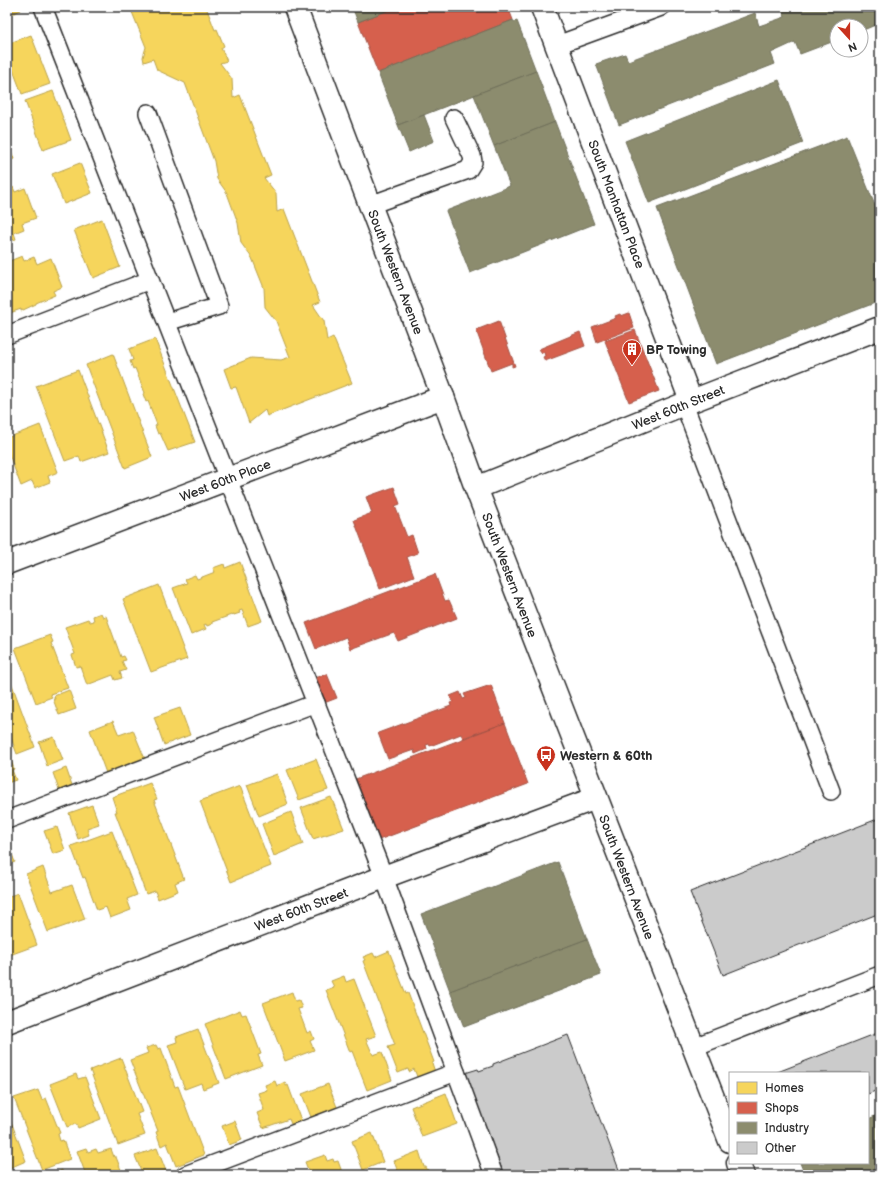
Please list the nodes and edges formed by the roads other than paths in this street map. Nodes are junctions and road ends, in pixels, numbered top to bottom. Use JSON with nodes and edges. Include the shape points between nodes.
{"nodes":[{"id":1,"x":43,"y":7,"type":"edge"},
{"id":2,"x":295,"y":7,"type":"edge"},
{"id":3,"x":542,"y":7,"type":"edge"},
{"id":4,"x":661,"y":7,"type":"edge"},
{"id":5,"x":557,"y":45,"type":"junction"},
{"id":6,"x":148,"y":113,"type":"dead end"},
{"id":7,"x":454,"y":118,"type":"dead end"},
{"id":8,"x":370,"y":204,"type":"junction"},
{"id":9,"x":150,"y":280,"type":"junction"},
{"id":10,"x":167,"y":322,"type":"junction"},
{"id":11,"x":880,"y":328,"type":"edge"},
{"id":12,"x":7,"y":335,"type":"edge"},
{"id":13,"x":444,"y":397,"type":"junction"},
{"id":14,"x":687,"y":403,"type":"junction"},
{"id":15,"x":228,"y":478,"type":"junction"},
{"id":16,"x":476,"y":488,"type":"junction"},
{"id":17,"x":7,"y":563,"type":"edge"},
{"id":18,"x":316,"y":703,"type":"junction"},
{"id":19,"x":831,"y":791,"type":"dead end"},
{"id":20,"x":596,"y":798,"type":"junction"},
{"id":21,"x":7,"y":820,"type":"edge"},
{"id":22,"x":384,"y":877,"type":"junction"},
{"id":23,"x":880,"y":975,"type":"edge"},
{"id":24,"x":7,"y":1022,"type":"edge"},
{"id":25,"x":694,"y":1048,"type":"junction"},
{"id":26,"x":456,"y":1072,"type":"junction"},
{"id":27,"x":729,"y":1138,"type":"edge"},
{"id":28,"x":738,"y":1164,"type":"edge"},
{"id":29,"x":185,"y":1175,"type":"edge"},
{"id":30,"x":494,"y":1175,"type":"edge"},
{"id":31,"x":743,"y":1175,"type":"edge"}],
"edges":[{"from":1,"to":9,"type":"lane"},
{"from":2,"to":8,"type":"street","name":"South Western Avenue"},
{"from":3,"to":5,"type":"street","name":"South Manhattan Place"},
{"from":4,"to":5,"type":"lane"},
{"from":5,"to":14,"type":"street","name":"South Manhattan Place"},
{"from":6,"to":10,"type":"lane","via":[[219,306]]},
{"from":7,"to":8,"type":"lane","via":[[472,156],[473,162],[468,170]]},
{"from":8,"to":13,"type":"street","name":"South Western Avenue"},
{"from":9,"to":10,"type":"lane"},
{"from":9,"to":12,"type":"lane"},
{"from":10,"to":15,"type":"lane"},
{"from":11,"to":14,"type":"street","name":"West 60th Street"},
{"from":13,"to":15,"type":"street","name":"West 60th Place"},
{"from":13,"to":16,"type":"street","name":"South Western Avenue"},
{"from":14,"to":16,"type":"street","name":"West 60th Street"},
{"from":14,"to":19,"type":"lane"},
{"from":15,"to":17,"type":"street","name":"West 60th Place"},
{"from":15,"to":18,"type":"lane"},
{"from":16,"to":20,"type":"street","name":"South Western Avenue"},
{"from":18,"to":21,"type":"lane"},
{"from":18,"to":22,"type":"lane"},
{"from":20,"to":22,"type":"street","name":"West 60th Street"},
{"from":20,"to":25,"type":"street","name":"South Western Avenue"},
{"from":22,"to":24,"type":"street","name":"West 60th Street"},
{"from":22,"to":26,"type":"lane"},
{"from":23,"to":25,"type":"lane"},
{"from":25,"to":27,"type":"street","name":"South Western Avenue"},
{"from":26,"to":29,"type":"lane"},
{"from":26,"to":30,"type":"lane"},
{"from":28,"to":31,"type":"street"}]}
